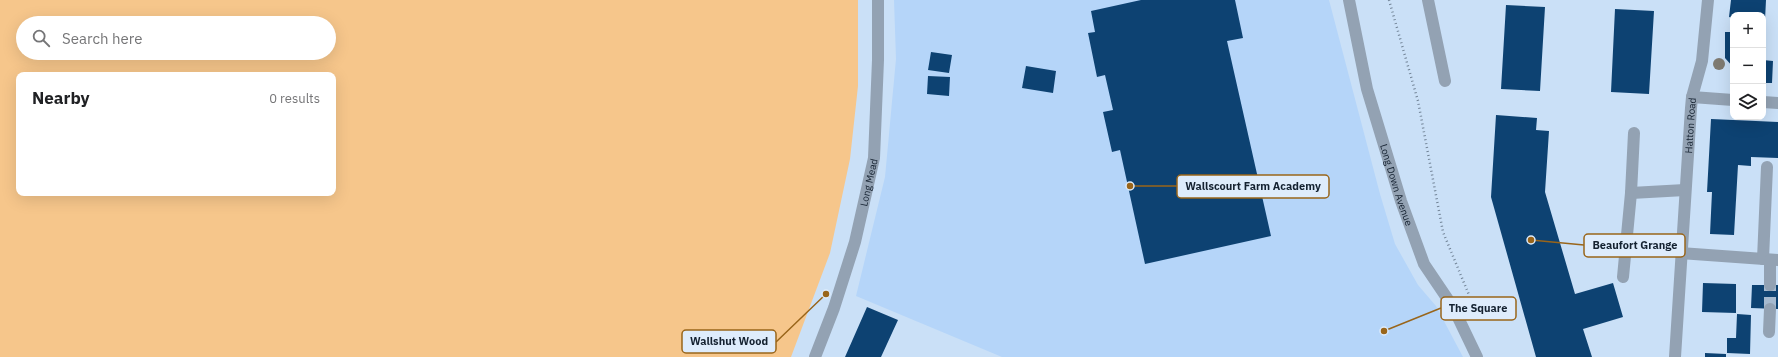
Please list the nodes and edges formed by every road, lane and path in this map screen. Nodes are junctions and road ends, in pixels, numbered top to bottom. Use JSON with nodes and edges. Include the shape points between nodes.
{"nodes":[{"id":1,"x":878,"y":0,"type":"edge"},
{"id":2,"x":1349,"y":0,"type":"edge"},
{"id":3,"x":1389,"y":0,"type":"edge"},
{"id":4,"x":1428,"y":0,"type":"edge"},
{"id":5,"x":1708,"y":0,"type":"edge"},
{"id":6,"x":1444,"y":81,"type":"dead end"},
{"id":7,"x":1692,"y":97,"type":"junction"},
{"id":8,"x":1730,"y":100,"type":"edge"},
{"id":9,"x":1766,"y":102,"type":"edge"},
{"id":10,"x":1778,"y":103,"type":"edge"},
{"id":11,"x":1634,"y":133,"type":"dead end"},
{"id":12,"x":1767,"y":167,"type":"dead end"},
{"id":13,"x":1685,"y":190,"type":"junction"},
{"id":14,"x":1631,"y":193,"type":"junction"},
{"id":15,"x":1680,"y":253,"type":"junction"},
{"id":16,"x":1770,"y":260,"type":"edge"},
{"id":17,"x":1623,"y":277,"type":"dead end"},
{"id":18,"x":1770,"y":285,"type":"tunnel mouth"},
{"id":19,"x":1472,"y":301,"type":"dead end"},
{"id":20,"x":1770,"y":309,"type":"tunnel mouth"},
{"id":21,"x":1769,"y":332,"type":"dead end"},
{"id":22,"x":815,"y":357,"type":"edge"},
{"id":23,"x":1477,"y":357,"type":"edge"},
{"id":24,"x":1675,"y":357,"type":"edge"}],
"edges":[{"from":1,"to":22,"type":"street","name":"Long Mead","via":[[874,158],[855,242]]},
{"from":2,"to":23,"type":"street","name":"Long Down Avenue","via":[[1367,89],[1401,201],[1424,264],[1453,307]]},
{"from":3,"to":19,"type":"path","via":[[1418,101],[1443,232]]},
{"from":4,"to":6,"type":"street"},
{"from":5,"to":7,"type":"street","name":"Hatton Road","via":[[1702,61]]},
{"from":7,"to":8,"type":"street"},
{"from":7,"to":13,"type":"street","name":"Hatton Road"},
{"from":9,"to":10,"type":"street"},
{"from":11,"to":14,"type":"street"},
{"from":12,"to":16,"type":"street"},
{"from":13,"to":14,"type":"street"},
{"from":13,"to":15,"type":"street","name":"Hatton Road"},
{"from":14,"to":17,"type":"street"},
{"from":15,"to":16,"type":"street"},
{"from":15,"to":24,"type":"street","name":"Hatton Road"},
{"from":16,"to":18,"type":"street"},
{"from":20,"to":21,"type":"street"}]}
